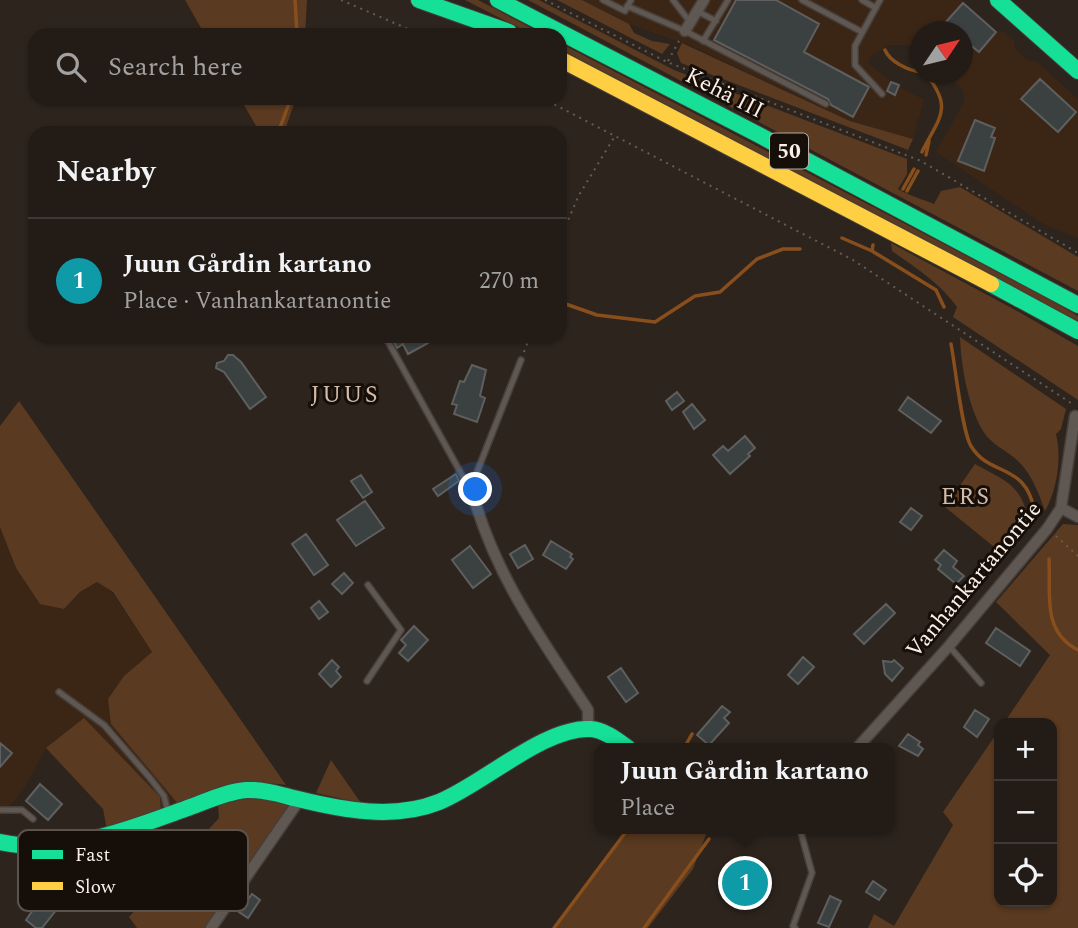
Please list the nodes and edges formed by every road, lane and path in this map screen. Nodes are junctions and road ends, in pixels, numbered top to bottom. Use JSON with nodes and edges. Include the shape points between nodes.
{"nodes":[{"id":1,"x":341,"y":0,"type":"edge"},
{"id":2,"x":419,"y":0,"type":"edge"},
{"id":3,"x":446,"y":0,"type":"edge"},
{"id":4,"x":498,"y":0,"type":"edge"},
{"id":5,"x":545,"y":0,"type":"edge"},
{"id":6,"x":603,"y":0,"type":"edge"},
{"id":7,"x":631,"y":0,"type":"edge"},
{"id":8,"x":673,"y":0,"type":"edge"},
{"id":9,"x":704,"y":0,"type":"edge"},
{"id":10,"x":728,"y":0,"type":"edge"},
{"id":11,"x":802,"y":0,"type":"edge"},
{"id":12,"x":862,"y":0,"type":"edge"},
{"id":13,"x":880,"y":0,"type":"edge"},
{"id":14,"x":998,"y":0,"type":"edge"},
{"id":15,"x":627,"y":6,"type":"junction"},
{"id":16,"x":876,"y":8,"type":"junction"},
{"id":17,"x":697,"y":11,"type":"junction"},
{"id":18,"x":716,"y":21,"type":"junction"},
{"id":19,"x":687,"y":27,"type":"junction"},
{"id":20,"x":406,"y":28,"type":"edge"},
{"id":21,"x":495,"y":28,"type":"edge"},
{"id":22,"x":500,"y":28,"type":"edge"},
{"id":23,"x":552,"y":28,"type":"edge"},
{"id":24,"x":862,"y":32,"type":"junction"},
{"id":25,"x":567,"y":36,"type":"edge"},
{"id":26,"x":704,"y":41,"type":"junction"},
{"id":27,"x":667,"y":62,"type":"junction"},
{"id":28,"x":567,"y":63,"type":"edge"},
{"id":29,"x":1078,"y":71,"type":"edge"},
{"id":30,"x":882,"y":94,"type":"dead end"},
{"id":31,"x":826,"y":104,"type":"dead end"},
{"id":32,"x":555,"y":105,"type":"edge"},
{"id":33,"x":615,"y":136,"type":"junction"},
{"id":34,"x":567,"y":223,"type":"edge"},
{"id":35,"x":1078,"y":253,"type":"edge"},
{"id":36,"x":1078,"y":305,"type":"edge"},
{"id":37,"x":1078,"y":331,"type":"edge"},
{"id":38,"x":389,"y":343,"type":"edge"},
{"id":39,"x":527,"y":343,"type":"edge"},
{"id":40,"x":521,"y":360,"type":"joint"},
{"id":41,"x":1076,"y":411,"type":"edge"},
{"id":42,"x":473,"y":495,"type":"junction"},
{"id":43,"x":1061,"y":508,"type":"junction"},
{"id":44,"x":1078,"y":517,"type":"edge"},
{"id":45,"x":1047,"y":528,"type":"junction"},
{"id":46,"x":1078,"y":556,"type":"edge"},
{"id":47,"x":368,"y":585,"type":"dead end"},
{"id":48,"x":949,"y":646,"type":"junction"},
{"id":49,"x":367,"y":681,"type":"dead end"},
{"id":50,"x":981,"y":683,"type":"dead end"},
{"id":51,"x":59,"y":692,"type":"dead end"},
{"id":52,"x":589,"y":729,"type":"junction"},
{"id":53,"x":621,"y":743,"type":"edge"},
{"id":54,"x":862,"y":743,"type":"edge"},
{"id":55,"x":300,"y":799,"type":"junction"},
{"id":56,"x":0,"y":810,"type":"edge"},
{"id":57,"x":169,"y":815,"type":"junction"},
{"id":58,"x":33,"y":819,"type":"dead end"},
{"id":59,"x":121,"y":830,"type":"edge"},
{"id":60,"x":801,"y":834,"type":"edge"},
{"id":61,"x":0,"y":842,"type":"edge"},
{"id":62,"x":18,"y":847,"type":"edge"},
{"id":63,"x":248,"y":874,"type":"edge"},
{"id":64,"x":223,"y":911,"type":"edge"},
{"id":65,"x":211,"y":928,"type":"edge"},
{"id":66,"x":796,"y":928,"type":"edge"}],
"edges":[{"from":1,"to":20,"type":"path"},
{"from":2,"to":21,"type":"main road"},
{"from":3,"to":22,"type":"main road"},
{"from":4,"to":23,"type":"main road","name":"Kehä III","number":"50"},
{"from":5,"to":27,"type":"path"},
{"from":6,"to":15,"type":"lane","via":[[625,11]]},
{"from":7,"to":15,"type":"lane"},
{"from":8,"to":19,"type":"lane"},
{"from":9,"to":17,"type":"street"},
{"from":10,"to":18,"type":"lane"},
{"from":11,"to":24,"type":"lane"},
{"from":12,"to":16,"type":"lane"},
{"from":13,"to":16,"type":"lane"},
{"from":14,"to":29,"type":"main road"},
{"from":15,"to":19,"type":"lane"},
{"from":16,"to":24,"type":"lane"},
{"from":17,"to":18,"type":"lane"},
{"from":17,"to":19,"type":"street"},
{"from":18,"to":26,"type":"lane"},
{"from":19,"to":26,"type":"lane"},
{"from":19,"to":27,"type":"path"},
{"from":24,"to":30,"type":"lane","via":[[855,46],[855,65]]},
{"from":25,"to":36,"type":"main road","name":"Kehä III","number":"50"},
{"from":26,"to":31,"type":"lane"},
{"from":27,"to":35,"type":"path","via":[[921,161]]},
{"from":28,"to":37,"type":"main road","name":"Kehä III","number":"50"},
{"from":32,"to":33,"type":"path"},
{"from":33,"to":34,"type":"path"},
{"from":33,"to":41,"type":"path","via":[[853,260]]},
{"from":38,"to":42,"type":"lane"},
{"from":39,"to":40,"type":"path"},
{"from":40,"to":42,"type":"lane","via":[[477,472]]},
{"from":41,"to":43,"type":"street","name":"Vanhankartanontie"},
{"from":42,"to":52,"type":"street","via":[[507,583],[588,710]]},
{"from":43,"to":44,"type":"street"},
{"from":43,"to":45,"type":"street","name":"Vanhankartanontie"},
{"from":45,"to":46,"type":"path"},
{"from":45,"to":48,"type":"street","name":"Vanhankartanontie"},
{"from":47,"to":49,"type":"lane","via":[[401,630]]},
{"from":48,"to":50,"type":"lane"},
{"from":48,"to":54,"type":"street","name":"Vanhankartanontie"},
{"from":51,"to":57,"type":"lane","via":[[114,736],[164,796]]},
{"from":52,"to":53,"type":"main road"},
{"from":52,"to":55,"type":"main road","via":[[553,738],[441,801],[420,808],[373,813]]},
{"from":55,"to":57,"type":"main road","via":[[244,790]]},
{"from":55,"to":63,"type":"street"},
{"from":56,"to":58,"type":"lane","via":[[22,810]]},
{"from":57,"to":59,"type":"main road"},
{"from":60,"to":66,"type":"lane","via":[[812,873]]},
{"from":61,"to":62,"type":"main road"},
{"from":64,"to":65,"type":"street"}]}
